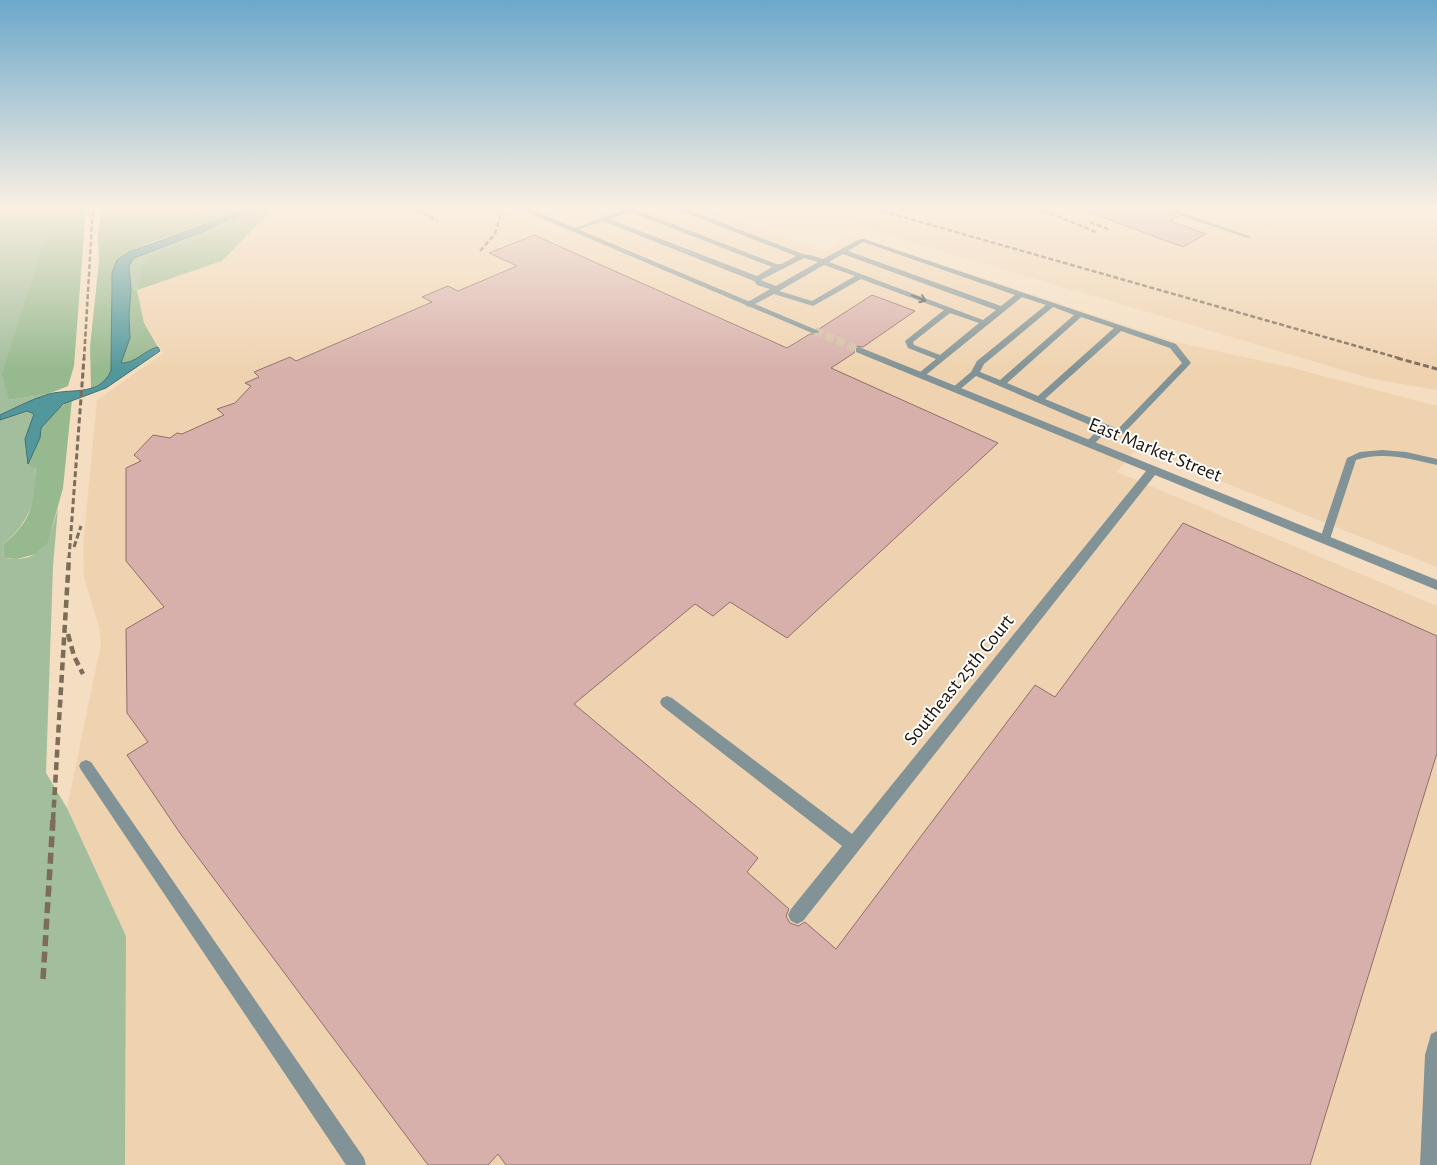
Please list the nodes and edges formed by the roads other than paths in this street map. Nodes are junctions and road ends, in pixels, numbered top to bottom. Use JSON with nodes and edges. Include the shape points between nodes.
{"nodes":[{"id":1,"x":648,"y":261,"type":"edge"},
{"id":2,"x":712,"y":261,"type":"edge"},
{"id":3,"x":768,"y":261,"type":"edge"},
{"id":4,"x":794,"y":261,"type":"edge"},
{"id":5,"x":871,"y":261,"type":"edge"},
{"id":6,"x":925,"y":261,"type":"edge"},
{"id":7,"x":824,"y":262,"type":"joint"},
{"id":8,"x":780,"y":266,"type":"junction"},
{"id":9,"x":801,"y":275,"type":"junction"},
{"id":10,"x":861,"y":276,"type":"junction"},
{"id":11,"x":757,"y":279,"type":"junction"},
{"id":12,"x":775,"y":290,"type":"junction"},
{"id":13,"x":1021,"y":294,"type":"junction"},
{"id":14,"x":749,"y":304,"type":"junction"},
{"id":15,"x":1051,"y":305,"type":"junction"},
{"id":16,"x":950,"y":309,"type":"junction"},
{"id":17,"x":1002,"y":309,"type":"junction"},
{"id":18,"x":1080,"y":314,"type":"junction"},
{"id":19,"x":985,"y":322,"type":"junction"},
{"id":20,"x":1119,"y":328,"type":"junction"},
{"id":21,"x":815,"y":331,"type":"tunnel mouth"},
{"id":22,"x":859,"y":350,"type":"tunnel mouth"},
{"id":23,"x":941,"y":358,"type":"junction"},
{"id":24,"x":975,"y":373,"type":"junction"},
{"id":25,"x":922,"y":375,"type":"junction"},
{"id":26,"x":1001,"y":384,"type":"junction"},
{"id":27,"x":955,"y":389,"type":"junction"},
{"id":28,"x":1039,"y":400,"type":"junction"},
{"id":29,"x":1105,"y":428,"type":"junction"},
{"id":30,"x":1089,"y":444,"type":"junction"},
{"id":31,"x":1437,"y":462,"type":"edge"},
{"id":32,"x":1153,"y":470,"type":"junction"},
{"id":33,"x":1325,"y":539,"type":"junction"},
{"id":34,"x":1437,"y":585,"type":"edge"},
{"id":35,"x":667,"y":702,"type":"dead end"},
{"id":36,"x":86,"y":766,"type":"dead end"},
{"id":37,"x":853,"y":845,"type":"junction"},
{"id":38,"x":797,"y":915,"type":"dead end"},
{"id":39,"x":1437,"y":1040,"type":"edge"},
{"id":40,"x":357,"y":1165,"type":"edge"},
{"id":41,"x":1429,"y":1165,"type":"edge"}],
"edges":[{"from":1,"to":14,"type":"street"},
{"from":2,"to":11,"type":"lane"},
{"from":3,"to":8,"type":"lane"},
{"from":4,"to":8,"type":"lane"},
{"from":5,"to":17,"type":"lane"},
{"from":6,"to":13,"type":"lane"},
{"from":7,"to":9,"type":"lane"},
{"from":7,"to":10,"type":"lane"},
{"from":8,"to":9,"type":"lane"},
{"from":8,"to":11,"type":"lane"},
{"from":9,"to":12,"type":"lane"},
{"from":10,"to":12,"type":"lane","via":[[813,304]]},
{"from":10,"to":16,"type":"lane","one_way":true},
{"from":11,"to":12,"type":"lane"},
{"from":12,"to":14,"type":"lane"},
{"from":13,"to":15,"type":"lane"},
{"from":13,"to":17,"type":"lane"},
{"from":14,"to":21,"type":"street"},
{"from":15,"to":18,"type":"lane"},
{"from":15,"to":24,"type":"lane","via":[[980,363]]},
{"from":16,"to":19,"type":"lane"},
{"from":16,"to":23,"type":"lane","via":[[909,341],[911,346]]},
{"from":17,"to":19,"type":"lane"},
{"from":18,"to":20,"type":"lane"},
{"from":18,"to":26,"type":"lane"},
{"from":19,"to":23,"type":"lane"},
{"from":20,"to":28,"type":"lane"},
{"from":20,"to":29,"type":"lane","via":[[1173,346],[1187,363],[1120,432]]},
{"from":22,"to":25,"type":"street","name":"East Market Street"},
{"from":23,"to":25,"type":"lane"},
{"from":24,"to":26,"type":"lane"},
{"from":24,"to":27,"type":"lane"},
{"from":25,"to":27,"type":"street","name":"East Market Street"},
{"from":26,"to":28,"type":"lane"},
{"from":27,"to":30,"type":"street","name":"East Market Street"},
{"from":28,"to":29,"type":"lane"},
{"from":29,"to":30,"type":"lane"},
{"from":30,"to":32,"type":"street","name":"East Market Street"},
{"from":31,"to":33,"type":"lane","via":[[1361,453],[1352,458]]},
{"from":32,"to":33,"type":"street","name":"East Market Street"},
{"from":32,"to":37,"type":"street","name":"Southeast 25th Court"},
{"from":33,"to":34,"type":"street","name":"East Market Street"},
{"from":35,"to":37,"type":"street"},
{"from":36,"to":40,"type":"lane"},
{"from":37,"to":38,"type":"street","name":"Southeast 25th Court"},
{"from":39,"to":41,"type":"lane"}]}
